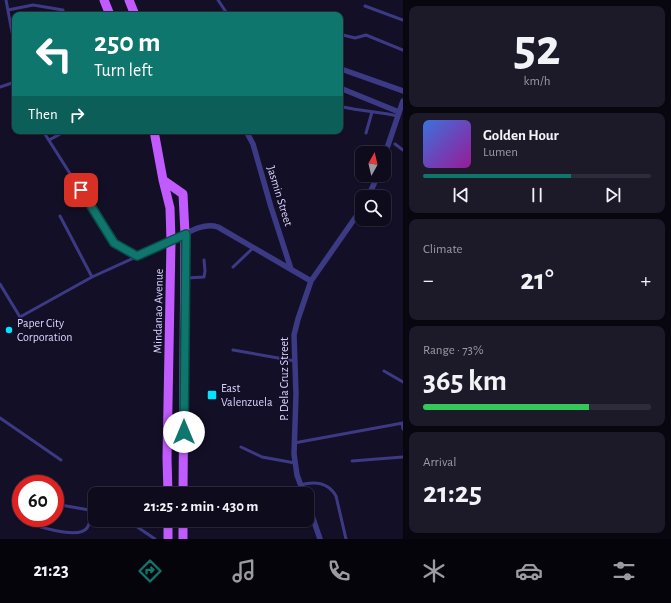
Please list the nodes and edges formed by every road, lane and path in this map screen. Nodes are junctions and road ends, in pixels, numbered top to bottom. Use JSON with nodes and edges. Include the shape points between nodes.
{"nodes":[{"id":1,"x":6,"y":0,"type":"edge"},
{"id":2,"x":104,"y":0,"type":"edge"},
{"id":3,"x":129,"y":0,"type":"edge"},
{"id":4,"x":218,"y":0,"type":"edge"},
{"id":5,"x":365,"y":6,"type":"dead end"},
{"id":6,"x":8,"y":10,"type":"junction"},
{"id":7,"x":63,"y":10,"type":"dead end"},
{"id":8,"x":109,"y":12,"type":"edge"},
{"id":9,"x":134,"y":12,"type":"edge"},
{"id":10,"x":226,"y":12,"type":"edge"},
{"id":11,"x":403,"y":20,"type":"edge"},
{"id":12,"x":12,"y":32,"type":"edge"},
{"id":13,"x":343,"y":35,"type":"dead end"},
{"id":14,"x":403,"y":50,"type":"edge"},
{"id":15,"x":344,"y":70,"type":"dead end"},
{"id":16,"x":12,"y":83,"type":"edge"},
{"id":17,"x":0,"y":87,"type":"edge"},
{"id":18,"x":343,"y":89,"type":"edge"},
{"id":19,"x":403,"y":91,"type":"edge"},
{"id":20,"x":403,"y":101,"type":"edge"},
{"id":21,"x":343,"y":107,"type":"dead end"},
{"id":22,"x":372,"y":112,"type":"junction"},
{"id":23,"x":398,"y":114,"type":"junction"},
{"id":24,"x":366,"y":133,"type":"dead end"},
{"id":25,"x":45,"y":134,"type":"edge"},
{"id":26,"x":60,"y":134,"type":"edge"},
{"id":27,"x":155,"y":134,"type":"edge"},
{"id":28,"x":248,"y":134,"type":"edge"},
{"id":29,"x":49,"y":140,"type":"junction"},
{"id":30,"x":395,"y":144,"type":"dead end"},
{"id":31,"x":388,"y":146,"type":"edge"},
{"id":32,"x":403,"y":150,"type":"edge"},
{"id":33,"x":163,"y":180,"type":"junction"},
{"id":34,"x":60,"y":216,"type":"dead end"},
{"id":35,"x":355,"y":218,"type":"edge"},
{"id":36,"x":186,"y":234,"type":"junction"},
{"id":37,"x":171,"y":241,"type":"junction"},
{"id":38,"x":253,"y":247,"type":"junction"},
{"id":39,"x":137,"y":256,"type":"junction"},
{"id":40,"x":204,"y":260,"type":"dead end"},
{"id":41,"x":233,"y":267,"type":"dead end"},
{"id":42,"x":291,"y":269,"type":"junction"},
{"id":43,"x":92,"y":277,"type":"junction"},
{"id":44,"x":185,"y":278,"type":"junction"},
{"id":45,"x":310,"y":281,"type":"junction"},
{"id":46,"x":0,"y":284,"type":"edge"},
{"id":47,"x":170,"y":317,"type":"junction"},
{"id":48,"x":184,"y":317,"type":"junction"},
{"id":49,"x":233,"y":350,"type":"dead end"},
{"id":50,"x":295,"y":362,"type":"junction"},
{"id":51,"x":384,"y":371,"type":"dead end"},
{"id":52,"x":403,"y":382,"type":"edge"},
{"id":53,"x":0,"y":418,"type":"edge"},
{"id":54,"x":402,"y":423,"type":"edge"},
{"id":55,"x":403,"y":429,"type":"edge"},
{"id":56,"x":294,"y":443,"type":"junction"},
{"id":57,"x":241,"y":447,"type":"dead end"},
{"id":58,"x":403,"y":457,"type":"edge"},
{"id":59,"x":61,"y":460,"type":"dead end"},
{"id":60,"x":352,"y":461,"type":"dead end"},
{"id":61,"x":295,"y":463,"type":"junction"},
{"id":62,"x":300,"y":485,"type":"joint"},
{"id":63,"x":168,"y":487,"type":"edge"},
{"id":64,"x":183,"y":487,"type":"edge"},
{"id":65,"x":64,"y":505,"type":"edge"},
{"id":66,"x":88,"y":509,"type":"edge"},
{"id":67,"x":314,"y":521,"type":"edge"},
{"id":68,"x":88,"y":524,"type":"edge"},
{"id":69,"x":43,"y":527,"type":"edge"},
{"id":70,"x":137,"y":527,"type":"edge"},
{"id":71,"x":168,"y":527,"type":"edge"},
{"id":72,"x":183,"y":527,"type":"edge"},
{"id":73,"x":155,"y":539,"type":"edge"},
{"id":74,"x":168,"y":539,"type":"edge"},
{"id":75,"x":183,"y":539,"type":"edge"},
{"id":76,"x":320,"y":539,"type":"edge"},
{"id":77,"x":346,"y":539,"type":"edge"}],
"edges":[{"from":1,"to":6,"type":"lane"},
{"from":2,"to":8,"type":"main road"},
{"from":3,"to":9,"type":"main road"},
{"from":4,"to":10,"type":"lane"},
{"from":5,"to":11,"type":"lane"},
{"from":6,"to":7,"type":"lane","via":[[33,5]]},
{"from":6,"to":12,"type":"lane"},
{"from":13,"to":14,"type":"lane","via":[[354,38],[366,34]]},
{"from":15,"to":19,"type":"street"},
{"from":16,"to":17,"type":"lane"},
{"from":18,"to":23,"type":"street"},
{"from":20,"to":23,"type":"street"},
{"from":21,"to":22,"type":"lane"},
{"from":22,"to":23,"type":"lane"},
{"from":22,"to":24,"type":"lane"},
{"from":23,"to":31,"type":"street"},
{"from":25,"to":29,"type":"lane"},
{"from":26,"to":29,"type":"lane"},
{"from":27,"to":33,"type":"main road","name":"Mindanao Avenue"},
{"from":28,"to":42,"type":"street","name":"Jasmin Street","via":[[253,144]]},
{"from":29,"to":39,"type":"lane","via":[[114,243]]},
{"from":30,"to":32,"type":"lane"},
{"from":33,"to":36,"type":"main road","via":[[183,194]]},
{"from":33,"to":37,"type":"main road","name":"Mindanao Avenue","via":[[170,208]]},
{"from":34,"to":43,"type":"lane"},
{"from":35,"to":45,"type":"street","name":"P. Dela Cruz Street"},
{"from":36,"to":37,"type":"street"},
{"from":36,"to":38,"type":"street","via":[[213,225]]},
{"from":36,"to":44,"type":"main road"},
{"from":37,"to":39,"type":"lane"},
{"from":37,"to":47,"type":"main road","name":"Mindanao Avenue"},
{"from":38,"to":41,"type":"lane"},
{"from":38,"to":42,"type":"street"},
{"from":39,"to":43,"type":"lane"},
{"from":40,"to":44,"type":"lane","via":[[204,277]]},
{"from":42,"to":45,"type":"street"},
{"from":43,"to":46,"type":"lane","via":[[20,317]]},
{"from":44,"to":48,"type":"main road"},
{"from":45,"to":50,"type":"street","name":"P. Dela Cruz Street","via":[[294,335]]},
{"from":47,"to":48,"type":"main road"},
{"from":47,"to":63,"type":"main road","name":"Mindanao Avenue"},
{"from":48,"to":64,"type":"main road"},
{"from":49,"to":50,"type":"lane"},
{"from":50,"to":56,"type":"street","name":"P. Dela Cruz Street"},
{"from":51,"to":52,"type":"lane"},
{"from":53,"to":59,"type":"lane"},
{"from":54,"to":55,"type":"lane"},
{"from":54,"to":56,"type":"lane"},
{"from":56,"to":61,"type":"street","name":"P. Dela Cruz Street"},
{"from":57,"to":61,"type":"lane","via":[[262,457]]},
{"from":58,"to":60,"type":"lane"},
{"from":61,"to":62,"type":"street","name":"P. Dela Cruz Street"},
{"from":62,"to":77,"type":"lane","via":[[317,482],[332,490],[336,496]]},
{"from":65,"to":66,"type":"lane"},
{"from":67,"to":76,"type":"street"},
{"from":68,"to":69,"type":"lane","via":[[79,534]]},
{"from":70,"to":73,"type":"lane"},
{"from":71,"to":74,"type":"main road"},
{"from":72,"to":75,"type":"main road"}]}
